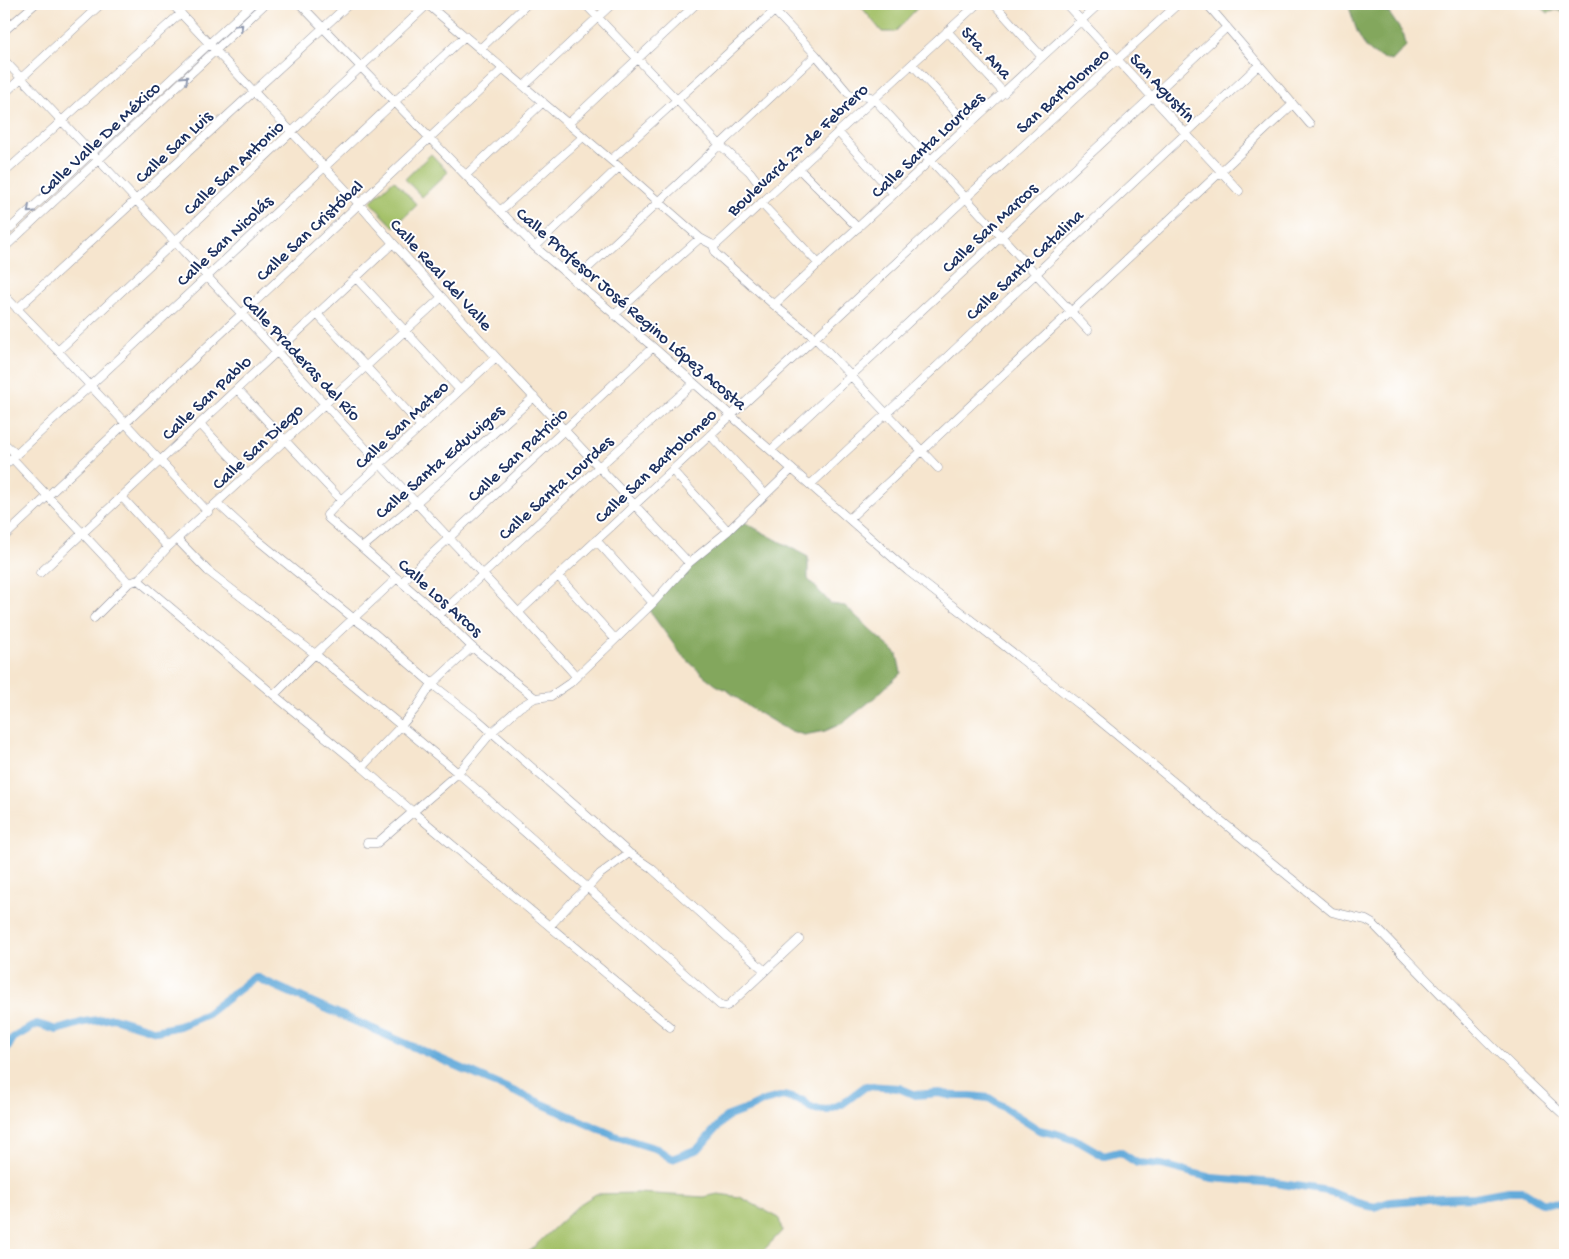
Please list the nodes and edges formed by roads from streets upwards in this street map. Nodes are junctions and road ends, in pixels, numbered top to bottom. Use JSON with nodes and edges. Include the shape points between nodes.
{"nodes":[{"id":1,"x":34,"y":4,"type":"edge"},
{"id":2,"x":101,"y":4,"type":"edge"},
{"id":3,"x":172,"y":4,"type":"edge"},
{"id":4,"x":252,"y":4,"type":"edge"},
{"id":5,"x":265,"y":4,"type":"edge"},
{"id":6,"x":300,"y":4,"type":"edge"},
{"id":7,"x":349,"y":4,"type":"edge"},
{"id":8,"x":527,"y":4,"type":"edge"},
{"id":9,"x":585,"y":4,"type":"edge"},
{"id":10,"x":612,"y":4,"type":"edge"},
{"id":11,"x":696,"y":4,"type":"edge"},
{"id":12,"x":768,"y":4,"type":"edge"},
{"id":13,"x":782,"y":4,"type":"edge"},
{"id":14,"x":977,"y":4,"type":"edge"},
{"id":15,"x":994,"y":4,"type":"edge"},
{"id":16,"x":1066,"y":4,"type":"edge"},
{"id":17,"x":1099,"y":4,"type":"edge"},
{"id":18,"x":1178,"y":4,"type":"edge"},
{"id":19,"x":1207,"y":4,"type":"edge"},
{"id":20,"x":432,"y":5,"type":"edge"},
{"id":21,"x":774,"y":10,"type":"junction"},
{"id":22,"x":181,"y":13,"type":"junction"},
{"id":23,"x":597,"y":17,"type":"junction"},
{"id":24,"x":1081,"y":20,"type":"junction"},
{"id":25,"x":323,"y":27,"type":"junction"},
{"id":26,"x":1227,"y":27,"type":"junction"},
{"id":27,"x":4,"y":31,"type":"edge"},
{"id":28,"x":948,"y":31,"type":"junction"},
{"id":29,"x":465,"y":36,"type":"junction"},
{"id":30,"x":209,"y":44,"type":"junction"},
{"id":31,"x":480,"y":49,"type":"junction"},
{"id":32,"x":215,"y":50,"type":"junction"},
{"id":33,"x":816,"y":54,"type":"junction"},
{"id":34,"x":1042,"y":57,"type":"junction"},
{"id":35,"x":638,"y":58,"type":"junction"},
{"id":36,"x":4,"y":60,"type":"edge"},
{"id":37,"x":1117,"y":60,"type":"junction"},
{"id":38,"x":912,"y":64,"type":"junction"},
{"id":39,"x":1259,"y":65,"type":"junction"},
{"id":40,"x":361,"y":67,"type":"junction"},
{"id":41,"x":504,"y":69,"type":"junction"},
{"id":42,"x":21,"y":78,"type":"junction"},
{"id":43,"x":524,"y":86,"type":"junction"},
{"id":44,"x":254,"y":92,"type":"junction"},
{"id":45,"x":1004,"y":93,"type":"junction"},
{"id":46,"x":4,"y":94,"type":"edge"},
{"id":47,"x":1152,"y":97,"type":"junction"},
{"id":48,"x":874,"y":99,"type":"junction"},
{"id":49,"x":677,"y":100,"type":"junction"},
{"id":50,"x":395,"y":102,"type":"junction"},
{"id":51,"x":542,"y":102,"type":"junction"},
{"id":52,"x":1292,"y":104,"type":"junction"},
{"id":53,"x":61,"y":120,"type":"junction"},
{"id":54,"x":568,"y":124,"type":"junction"},
{"id":55,"x":1310,"y":124,"type":"dead end"},
{"id":56,"x":968,"y":125,"type":"junction"},
{"id":57,"x":292,"y":132,"type":"junction"},
{"id":58,"x":838,"y":132,"type":"junction"},
{"id":59,"x":1186,"y":134,"type":"junction"},
{"id":60,"x":583,"y":137,"type":"junction"},
{"id":61,"x":430,"y":138,"type":"junction"},
{"id":62,"x":720,"y":145,"type":"junction"},
{"id":63,"x":91,"y":153,"type":"junction"},
{"id":64,"x":98,"y":160,"type":"junction"},
{"id":65,"x":611,"y":160,"type":"junction"},
{"id":66,"x":931,"y":160,"type":"junction"},
{"id":67,"x":325,"y":167,"type":"junction"},
{"id":68,"x":619,"y":167,"type":"junction"},
{"id":69,"x":799,"y":169,"type":"junction"},
{"id":70,"x":1221,"y":171,"type":"junction"},
{"id":71,"x":4,"y":173,"type":"edge"},
{"id":72,"x":466,"y":176,"type":"junction"},
{"id":73,"x":756,"y":180,"type":"dead end"},
{"id":74,"x":1239,"y":190,"type":"dead end"},
{"id":75,"x":894,"y":194,"type":"junction"},
{"id":76,"x":966,"y":198,"type":"junction"},
{"id":77,"x":136,"y":201,"type":"junction"},
{"id":78,"x":659,"y":201,"type":"junction"},
{"id":79,"x":761,"y":203,"type":"junction"},
{"id":80,"x":359,"y":204,"type":"junction"},
{"id":81,"x":500,"y":211,"type":"junction"},
{"id":82,"x":858,"y":228,"type":"junction"},
{"id":83,"x":4,"y":234,"type":"edge"},
{"id":84,"x":1001,"y":236,"type":"junction"},
{"id":85,"x":700,"y":238,"type":"junction"},
{"id":86,"x":175,"y":241,"type":"junction"},
{"id":87,"x":393,"y":243,"type":"junction"},
{"id":88,"x":714,"y":245,"type":"junction"},
{"id":89,"x":535,"y":247,"type":"junction"},
{"id":90,"x":4,"y":248,"type":"edge"},
{"id":91,"x":819,"y":264,"type":"junction"},
{"id":92,"x":1036,"y":274,"type":"junction"},
{"id":93,"x":207,"y":276,"type":"junction"},
{"id":94,"x":356,"y":278,"type":"junction"},
{"id":95,"x":574,"y":280,"type":"junction"},
{"id":96,"x":4,"y":296,"type":"edge"},
{"id":97,"x":442,"y":296,"type":"junction"},
{"id":98,"x":774,"y":305,"type":"junction"},
{"id":99,"x":17,"y":309,"type":"junction"},
{"id":100,"x":1070,"y":311,"type":"junction"},
{"id":101,"x":242,"y":314,"type":"junction"},
{"id":102,"x":317,"y":314,"type":"junction"},
{"id":103,"x":614,"y":314,"type":"junction"},
{"id":104,"x":405,"y":330,"type":"junction"},
{"id":105,"x":1088,"y":330,"type":"dead end"},
{"id":106,"x":815,"y":338,"type":"junction"},
{"id":107,"x":653,"y":346,"type":"junction"},
{"id":108,"x":58,"y":351,"type":"junction"},
{"id":109,"x":277,"y":351,"type":"junction"},
{"id":110,"x":496,"y":357,"type":"junction"},
{"id":111,"x":366,"y":366,"type":"junction"},
{"id":112,"x":851,"y":376,"type":"junction"},
{"id":113,"x":694,"y":383,"type":"junction"},
{"id":114,"x":90,"y":386,"type":"junction"},
{"id":115,"x":237,"y":389,"type":"junction"},
{"id":116,"x":460,"y":390,"type":"junction"},
{"id":117,"x":534,"y":397,"type":"junction"},
{"id":118,"x":324,"y":404,"type":"junction"},
{"id":119,"x":887,"y":413,"type":"junction"},
{"id":120,"x":731,"y":415,"type":"junction"},
{"id":121,"x":125,"y":423,"type":"junction"},
{"id":122,"x":200,"y":424,"type":"junction"},
{"id":123,"x":421,"y":426,"type":"junction"},
{"id":124,"x":565,"y":430,"type":"junction"},
{"id":125,"x":710,"y":435,"type":"junction"},
{"id":126,"x":284,"y":440,"type":"junction"},
{"id":127,"x":4,"y":443,"type":"edge"},
{"id":128,"x":771,"y":450,"type":"junction"},
{"id":129,"x":921,"y":451,"type":"junction"},
{"id":130,"x":14,"y":456,"type":"junction"},
{"id":131,"x":160,"y":461,"type":"junction"},
{"id":132,"x":380,"y":464,"type":"junction"},
{"id":133,"x":4,"y":466,"type":"edge"},
{"id":134,"x":600,"y":466,"type":"junction"},
{"id":135,"x":938,"y":468,"type":"dead end"},
{"id":136,"x":792,"y":469,"type":"junction"},
{"id":137,"x":672,"y":470,"type":"junction"},
{"id":138,"x":248,"y":475,"type":"junction"},
{"id":139,"x":810,"y":484,"type":"junction"},
{"id":140,"x":766,"y":494,"type":"junction"},
{"id":141,"x":48,"y":496,"type":"junction"},
{"id":142,"x":122,"y":497,"type":"junction"},
{"id":143,"x":340,"y":500,"type":"junction"},
{"id":144,"x":217,"y":502,"type":"junction"},
{"id":145,"x":417,"y":502,"type":"junction"},
{"id":146,"x":635,"y":504,"type":"junction"},
{"id":147,"x":208,"y":512,"type":"junction"},
{"id":148,"x":327,"y":516,"type":"joint"},
{"id":149,"x":849,"y":519,"type":"junction"},
{"id":150,"x":728,"y":531,"type":"junction"},
{"id":151,"x":83,"y":534,"type":"junction"},
{"id":152,"x":4,"y":537,"type":"edge"},
{"id":153,"x":450,"y":538,"type":"junction"},
{"id":154,"x":177,"y":539,"type":"junction"},
{"id":155,"x":596,"y":540,"type":"junction"},
{"id":156,"x":362,"y":547,"type":"junction"},
{"id":157,"x":168,"y":548,"type":"junction"},
{"id":158,"x":689,"y":563,"type":"junction"},
{"id":159,"x":40,"y":573,"type":"dead end"},
{"id":160,"x":483,"y":573,"type":"junction"},
{"id":161,"x":558,"y":576,"type":"junction"},
{"id":162,"x":138,"y":580,"type":"junction"},
{"id":163,"x":400,"y":580,"type":"junction"},
{"id":164,"x":129,"y":583,"type":"junction"},
{"id":165,"x":653,"y":602,"type":"junction"},
{"id":166,"x":519,"y":612,"type":"junction"},
{"id":167,"x":439,"y":615,"type":"junction"},
{"id":168,"x":94,"y":618,"type":"dead end"},
{"id":169,"x":353,"y":618,"type":"junction"},
{"id":170,"x":615,"y":639,"type":"junction"},
{"id":171,"x":472,"y":647,"type":"junction"},
{"id":172,"x":315,"y":654,"type":"junction"},
{"id":173,"x":576,"y":676,"type":"junction"},
{"id":174,"x":432,"y":684,"type":"junction"},
{"id":175,"x":274,"y":695,"type":"junction"},
{"id":176,"x":535,"y":698,"type":"junction"},
{"id":177,"x":401,"y":726,"type":"junction"},
{"id":178,"x":492,"y":732,"type":"junction"},
{"id":179,"x":362,"y":767,"type":"junction"},
{"id":180,"x":458,"y":773,"type":"junction"},
{"id":181,"x":413,"y":812,"type":"junction"},
{"id":182,"x":367,"y":843,"type":"dead end"},
{"id":183,"x":629,"y":853,"type":"junction"},
{"id":184,"x":588,"y":887,"type":"junction"},
{"id":185,"x":550,"y":926,"type":"junction"},
{"id":186,"x":799,"y":939,"type":"dead end"},
{"id":187,"x":765,"y":971,"type":"junction"},
{"id":188,"x":670,"y":1027,"type":"dead end"},
{"id":189,"x":1565,"y":1116,"type":"edge"}],
"edges":[{"from":1,"to":27,"type":"street"},
{"from":2,"to":42,"type":"street"},
{"from":3,"to":22,"type":"street","name":"Calle Real del Valle"},
{"from":4,"to":30,"type":"street","name":"Calle Valle De México"},
{"from":32,"to":5,"type":"street","name":"Calle Valle De México","one_way":true},
{"from":6,"to":25,"type":"street","name":"Calle Profesor José Regino López Acosta"},
{"from":7,"to":25,"type":"street","name":"Calle San Luis"},
{"from":8,"to":31,"type":"street"},
{"from":9,"to":23,"type":"street"},
{"from":10,"to":23,"type":"street"},
{"from":11,"to":35,"type":"street"},
{"from":12,"to":21,"type":"street"},
{"from":13,"to":21,"type":"street"},
{"from":14,"to":28,"type":"street","name":"Boulevard 27 de Febrero"},
{"from":15,"to":34,"type":"street"},
{"from":16,"to":24,"type":"street","name":"San Agustín"},
{"from":17,"to":24,"type":"street","name":"Calle Santa Lourdes"},
{"from":18,"to":37,"type":"street","name":"San Bartolomeo"},
{"from":19,"to":26,"type":"street"},
{"from":20,"to":29,"type":"street"},
{"from":20,"to":40,"type":"street","name":"Calle San Antonio"},
{"from":21,"to":33,"type":"street"},
{"from":21,"to":49,"type":"street"},
{"from":22,"to":30,"type":"street","name":"Calle Real del Valle"},
{"from":22,"to":53,"type":"street"},
{"from":23,"to":35,"type":"street"},
{"from":23,"to":43,"type":"street"},
{"from":24,"to":34,"type":"street","name":"Calle Santa Lourdes"},
{"from":24,"to":37,"type":"street","name":"San Agustín"},
{"from":25,"to":40,"type":"street","name":"Calle Profesor José Regino López Acosta"},
{"from":25,"to":44,"type":"street","name":"Calle San Luis"},
{"from":26,"to":39,"type":"street"},
{"from":26,"to":47,"type":"street","name":"Calle San Marcos"},
{"from":28,"to":38,"type":"street","name":"Boulevard 27 de Febrero"},
{"from":28,"to":45,"type":"street","name":"Sta. Ana"},
{"from":29,"to":31,"type":"street"},
{"from":29,"to":50,"type":"street","name":"Calle San Nicolás"},
{"from":30,"to":32,"type":"street","name":"Calle Real del Valle"},
{"from":30,"to":63,"type":"street","name":"Calle Valle De México"},
{"from":31,"to":41,"type":"street"},
{"from":32,"to":44,"type":"street","name":"Calle Real del Valle"},
{"from":64,"to":32,"type":"street","name":"Calle Valle De México","one_way":true},
{"from":33,"to":48,"type":"street","via":[[848,93]]},
{"from":33,"to":62,"type":"street"},
{"from":34,"to":45,"type":"street","name":"Calle Santa Lourdes"},
{"from":35,"to":49,"type":"street"},
{"from":35,"to":54,"type":"street"},
{"from":36,"to":42,"type":"street","name":"Calle Praderas del Río"},
{"from":37,"to":47,"type":"street","name":"San Agustín"},
{"from":37,"to":76,"type":"street","name":"San Bartolomeo"},
{"from":38,"to":48,"type":"street","name":"Boulevard 27 de Febrero"},
{"from":38,"to":56,"type":"street"},
{"from":39,"to":52,"type":"street"},
{"from":39,"to":59,"type":"street","name":"Calle Santa Catalina"},
{"from":40,"to":50,"type":"street","name":"Calle Profesor José Regino López Acosta"},
{"from":40,"to":57,"type":"street","name":"Calle San Antonio"},
{"from":41,"to":43,"type":"street"},
{"from":41,"to":61,"type":"street","name":"Calle San Cristóbal"},
{"from":42,"to":46,"type":"street"},
{"from":42,"to":53,"type":"street","name":"Calle Praderas del Río"},
{"from":43,"to":51,"type":"street"},
{"from":44,"to":57,"type":"street","name":"Calle Real del Valle"},
{"from":44,"to":77,"type":"street","name":"Calle San Luis"},
{"from":45,"to":56,"type":"street","name":"Calle Santa Lourdes"},
{"from":47,"to":59,"type":"street","name":"San Agustín"},
{"from":47,"to":84,"type":"street","name":"Calle San Marcos"},
{"from":48,"to":58,"type":"street","name":"Boulevard 27 de Febrero"},
{"from":48,"to":66,"type":"street"},
{"from":49,"to":62,"type":"street"},
{"from":49,"to":65,"type":"street"},
{"from":50,"to":61,"type":"street","name":"Calle Profesor José Regino López Acosta"},
{"from":50,"to":67,"type":"street","name":"Calle San Nicolás"},
{"from":51,"to":54,"type":"street"},
{"from":51,"to":72,"type":"street"},
{"from":52,"to":55,"type":"street"},
{"from":52,"to":70,"type":"street"},
{"from":53,"to":63,"type":"street","name":"Calle Praderas del Río"},
{"from":53,"to":71,"type":"street"},
{"from":54,"to":60,"type":"street"},
{"from":56,"to":66,"type":"street","name":"Calle Santa Lourdes"},
{"from":57,"to":67,"type":"street","name":"Calle Real del Valle"},
{"from":57,"to":86,"type":"street","name":"Calle San Antonio"},
{"from":58,"to":69,"type":"street","name":"Boulevard 27 de Febrero"},
{"from":58,"to":75,"type":"street"},
{"from":59,"to":70,"type":"street","name":"San Agustín"},
{"from":59,"to":92,"type":"street","name":"Calle Santa Catalina"},
{"from":60,"to":65,"type":"street"},
{"from":60,"to":81,"type":"street"},
{"from":61,"to":72,"type":"street","name":"Calle Profesor José Regino López Acosta"},
{"from":61,"to":80,"type":"street","name":"Calle San Cristóbal"},
{"from":62,"to":73,"type":"street"},
{"from":62,"to":78,"type":"street"},
{"from":63,"to":64,"type":"street","name":"Calle Praderas del Río"},
{"from":63,"to":83,"type":"street","name":"Calle Valle De México","one_way":true},
{"from":64,"to":77,"type":"street","name":"Calle Praderas del Río"},
{"from":64,"to":90,"type":"street","name":"Calle Valle De México"},
{"from":65,"to":68,"type":"street"},
{"from":66,"to":75,"type":"street","name":"Calle Santa Lourdes"},
{"from":66,"to":76,"type":"street"},
{"from":67,"to":80,"type":"street","name":"Calle Real del Valle"},
{"from":67,"to":93,"type":"street","name":"Calle San Nicolás"},
{"from":68,"to":78,"type":"street"},
{"from":68,"to":89,"type":"street"},
{"from":69,"to":79,"type":"street","name":"Boulevard 27 de Febrero"},
{"from":69,"to":82,"type":"street"},
{"from":70,"to":74,"type":"street","name":"San Agustín"},
{"from":70,"to":100,"type":"street"},
{"from":72,"to":81,"type":"street","name":"Calle Profesor José Regino López Acosta"},
{"from":75,"to":82,"type":"street","name":"Calle Santa Lourdes"},
{"from":76,"to":84,"type":"street"},
{"from":76,"to":106,"type":"street","name":"Calle San Bartolomeo"},
{"from":77,"to":86,"type":"street","name":"Calle Praderas del Río"},
{"from":77,"to":99,"type":"street","name":"Calle San Luis"},
{"from":78,"to":85,"type":"street"},
{"from":78,"to":95,"type":"street"},
{"from":79,"to":88,"type":"street","name":"Boulevard 27 de Febrero"},
{"from":79,"to":91,"type":"street"},
{"from":80,"to":87,"type":"street","name":"Calle Real del Valle"},
{"from":80,"to":101,"type":"street","name":"Calle San Cristóbal"},
{"from":81,"to":89,"type":"street","name":"Calle Profesor José Regino López Acosta"},
{"from":82,"to":91,"type":"street","name":"Calle Santa Lourdes"},
{"from":84,"to":92,"type":"street"},
{"from":84,"to":112,"type":"street","name":"Calle San Marcos"},
{"from":85,"to":88,"type":"street"},
{"from":85,"to":103,"type":"street"},
{"from":86,"to":93,"type":"street","name":"Calle Praderas del Río"},
{"from":86,"to":108,"type":"street","name":"Calle San Antonio"},
{"from":87,"to":94,"type":"street","name":"Calle San Pablo"},
{"from":87,"to":97,"type":"street","name":"Calle Real del Valle"},
{"from":88,"to":98,"type":"street","via":[[716,254]]},
{"from":89,"to":95,"type":"street","name":"Calle Profesor José Regino López Acosta"},
{"from":91,"to":98,"type":"street","name":"Calle Santa Lourdes"},
{"from":92,"to":100,"type":"street"},
{"from":92,"to":119,"type":"street","name":"Calle Santa Catalina"},
{"from":93,"to":101,"type":"street","name":"Calle Praderas del Río"},
{"from":93,"to":114,"type":"street","name":"Calle San Nicolás"},
{"from":94,"to":102,"type":"street","name":"Calle San Pablo"},
{"from":94,"to":104,"type":"street"},
{"from":95,"to":103,"type":"street","name":"Calle Profesor José Regino López Acosta"},
{"from":96,"to":99,"type":"street"},
{"from":97,"to":104,"type":"street","name":"Calle San Diego"},
{"from":97,"to":110,"type":"street","name":"Calle Real del Valle"},
{"from":98,"to":106,"type":"street"},
{"from":99,"to":108,"type":"street"},
{"from":100,"to":105,"type":"street"},
{"from":100,"to":129,"type":"street"},
{"from":101,"to":109,"type":"street","name":"Calle Praderas del Río"},
{"from":101,"to":121,"type":"street","name":"Calle San Cristóbal"},
{"from":102,"to":109,"type":"street","name":"Calle San Pablo"},
{"from":102,"to":111,"type":"street"},
{"from":103,"to":107,"type":"street","name":"Calle Profesor José Regino López Acosta"},
{"from":104,"to":111,"type":"street","name":"Calle San Diego"},
{"from":104,"to":116,"type":"street"},
{"from":106,"to":112,"type":"street"},
{"from":106,"to":120,"type":"street","name":"Calle San Bartolomeo"},
{"from":107,"to":113,"type":"street","name":"Calle Profesor José Regino López Acosta"},
{"from":107,"to":124,"type":"street","name":"Calle San Patricio"},
{"from":108,"to":114,"type":"street"},
{"from":109,"to":115,"type":"street","name":"Calle San Pablo"},
{"from":109,"to":118,"type":"street","name":"Calle Praderas del Río"},
{"from":110,"to":116,"type":"street","name":"Calle San Mateo"},
{"from":110,"to":117,"type":"street","name":"Calle Real del Valle"},
{"from":111,"to":118,"type":"street","name":"Calle San Diego"},
{"from":111,"to":123,"type":"street"},
{"from":112,"to":119,"type":"street"},
{"from":112,"to":128,"type":"street","name":"Calle San Marcos"},
{"from":113,"to":120,"type":"street","name":"Calle Profesor José Regino López Acosta"},
{"from":113,"to":134,"type":"street","name":"Calle Santa Lourdes"},
{"from":114,"to":121,"type":"street"},
{"from":114,"to":130,"type":"street","name":"Calle San Nicolás"},
{"from":115,"to":122,"type":"street","name":"Calle San Pablo"},
{"from":115,"to":126,"type":"street"},
{"from":116,"to":123,"type":"street","name":"Calle San Mateo"},
{"from":117,"to":124,"type":"street","name":"Calle Real del Valle"},
{"from":117,"to":145,"type":"street","name":"Calle Santa Eduwiges"},
{"from":118,"to":126,"type":"street","name":"Calle San Diego"},
{"from":118,"to":132,"type":"street","name":"Calle Praderas del Río"},
{"from":119,"to":129,"type":"street"},
{"from":119,"to":139,"type":"street","name":"Calle Santa Catalina"},
{"from":120,"to":125,"type":"street","name":"Calle San Bartolomeo"},
{"from":120,"to":128,"type":"street","name":"Calle Profesor José Regino López Acosta"},
{"from":121,"to":131,"type":"street"},
{"from":121,"to":141,"type":"street","name":"Calle San Cristóbal"},
{"from":122,"to":131,"type":"street","name":"Calle San Pablo"},
{"from":122,"to":138,"type":"street"},
{"from":123,"to":132,"type":"street","name":"Calle San Mateo"},
{"from":124,"to":134,"type":"street","name":"Calle Real del Valle"},
{"from":124,"to":153,"type":"street","name":"Calle San Patricio"},
{"from":125,"to":137,"type":"street","name":"Calle San Bartolomeo"},
{"from":125,"to":140,"type":"street"},
{"from":126,"to":138,"type":"street","name":"Calle San Diego"},
{"from":126,"to":143,"type":"street"},
{"from":127,"to":130,"type":"street"},
{"from":128,"to":136,"type":"street","name":"Calle Profesor José Regino López Acosta"},
{"from":129,"to":135,"type":"street"},
{"from":129,"to":149,"type":"street"},
{"from":130,"to":133,"type":"street","name":"Calle San Nicolás"},
{"from":130,"to":141,"type":"street"},
{"from":131,"to":142,"type":"street","name":"Calle San Pablo"},
{"from":131,"to":147,"type":"street"},
{"from":132,"to":143,"type":"street","name":"Calle San Mateo"},
{"from":132,"to":145,"type":"street","name":"Calle Praderas del Río"},
{"from":134,"to":146,"type":"street","name":"Calle Real del Valle"},
{"from":134,"to":160,"type":"street","name":"Calle Santa Lourdes"},
{"from":136,"to":139,"type":"street","name":"Calle Profesor José Regino López Acosta"},
{"from":136,"to":140,"type":"street"},
{"from":137,"to":146,"type":"street","name":"Calle San Bartolomeo"},
{"from":137,"to":150,"type":"street"},
{"from":138,"to":144,"type":"street","name":"Calle San Diego"},
{"from":139,"to":149,"type":"street","name":"Calle Profesor José Regino López Acosta"},
{"from":140,"to":150,"type":"street"},
{"from":141,"to":151,"type":"street"},
{"from":141,"to":152,"type":"street","name":"Calle San Cristóbal"},
{"from":142,"to":151,"type":"street","name":"Calle San Pablo"},
{"from":142,"to":157,"type":"street"},
{"from":143,"to":148,"type":"street","name":"Calle San Mateo"},
{"from":144,"to":147,"type":"street","name":"Calle San Diego"},
{"from":144,"to":169,"type":"street","via":[[255,538]]},
{"from":145,"to":153,"type":"street","name":"Calle Praderas del Río"},
{"from":145,"to":156,"type":"street","name":"Calle Santa Eduwiges"},
{"from":146,"to":155,"type":"street","name":"Calle San Bartolomeo"},
{"from":146,"to":158,"type":"street","name":"Calle Real del Valle"},
{"from":147,"to":154,"type":"street","name":"Calle San Diego"},
{"from":148,"to":156,"type":"street","name":"Calle Los Arcos"},
{"from":149,"to":189,"type":"street","name":"Calle Profesor José Regino López Acosta","via":[[908,571],[1084,708],[1332,912],[1373,924]]},
{"from":150,"to":158,"type":"street"},
{"from":151,"to":159,"type":"street","name":"Calle San Pablo"},
{"from":151,"to":164,"type":"street"},
{"from":153,"to":160,"type":"street","name":"Calle Praderas del Río"},
{"from":153,"to":163,"type":"street","name":"Calle San Patricio"},
{"from":154,"to":157,"type":"street","name":"Calle San Diego"},
{"from":154,"to":172,"type":"street","via":[[208,571]]},
{"from":155,"to":161,"type":"street","name":"Calle San Bartolomeo"},
{"from":155,"to":165,"type":"street"},
{"from":156,"to":163,"type":"street","name":"Calle Los Arcos"},
{"from":157,"to":162,"type":"street","name":"Calle San Diego"},
{"from":158,"to":165,"type":"street"},
{"from":160,"to":166,"type":"street","name":"Calle Praderas del Río"},
{"from":160,"to":167,"type":"street","name":"Calle Santa Lourdes"},
{"from":161,"to":166,"type":"street","name":"Calle San Bartolomeo"},
{"from":161,"to":170,"type":"street"},
{"from":162,"to":164,"type":"street","name":"Calle San Diego"},
{"from":162,"to":175,"type":"street"},
{"from":163,"to":167,"type":"street","name":"Calle Los Arcos"},
{"from":163,"to":169,"type":"street","name":"Calle San Patricio"},
{"from":164,"to":168,"type":"street","name":"Calle San Diego"},
{"from":165,"to":170,"type":"street"},
{"from":166,"to":173,"type":"street","name":"Calle Praderas del Río"},
{"from":167,"to":171,"type":"street","name":"Calle Los Arcos"},
{"from":169,"to":172,"type":"street","name":"Calle San Patricio"},
{"from":169,"to":174,"type":"street"},
{"from":170,"to":173,"type":"street"},
{"from":171,"to":174,"type":"street"},
{"from":171,"to":176,"type":"street","name":"Calle Los Arcos"},
{"from":172,"to":175,"type":"street","name":"Calle San Patricio"},
{"from":172,"to":177,"type":"street"},
{"from":173,"to":176,"type":"street","via":[[551,696]]},
{"from":174,"to":177,"type":"street"},
{"from":174,"to":178,"type":"street"},
{"from":175,"to":179,"type":"street"},
{"from":176,"to":178,"type":"street"},
{"from":177,"to":179,"type":"street"},
{"from":177,"to":180,"type":"street"},
{"from":178,"to":180,"type":"street"},
{"from":178,"to":183,"type":"street"},
{"from":179,"to":181,"type":"street"},
{"from":180,"to":181,"type":"street"},
{"from":180,"to":184,"type":"street"},
{"from":181,"to":182,"type":"street","via":[[377,843]]},
{"from":181,"to":185,"type":"street"},
{"from":183,"to":184,"type":"street"},
{"from":183,"to":187,"type":"street","via":[[651,868]]},
{"from":184,"to":185,"type":"street"},
{"from":184,"to":187,"type":"street","via":[[720,1005],[730,1004]]},
{"from":185,"to":188,"type":"street"},
{"from":186,"to":187,"type":"street"}]}
